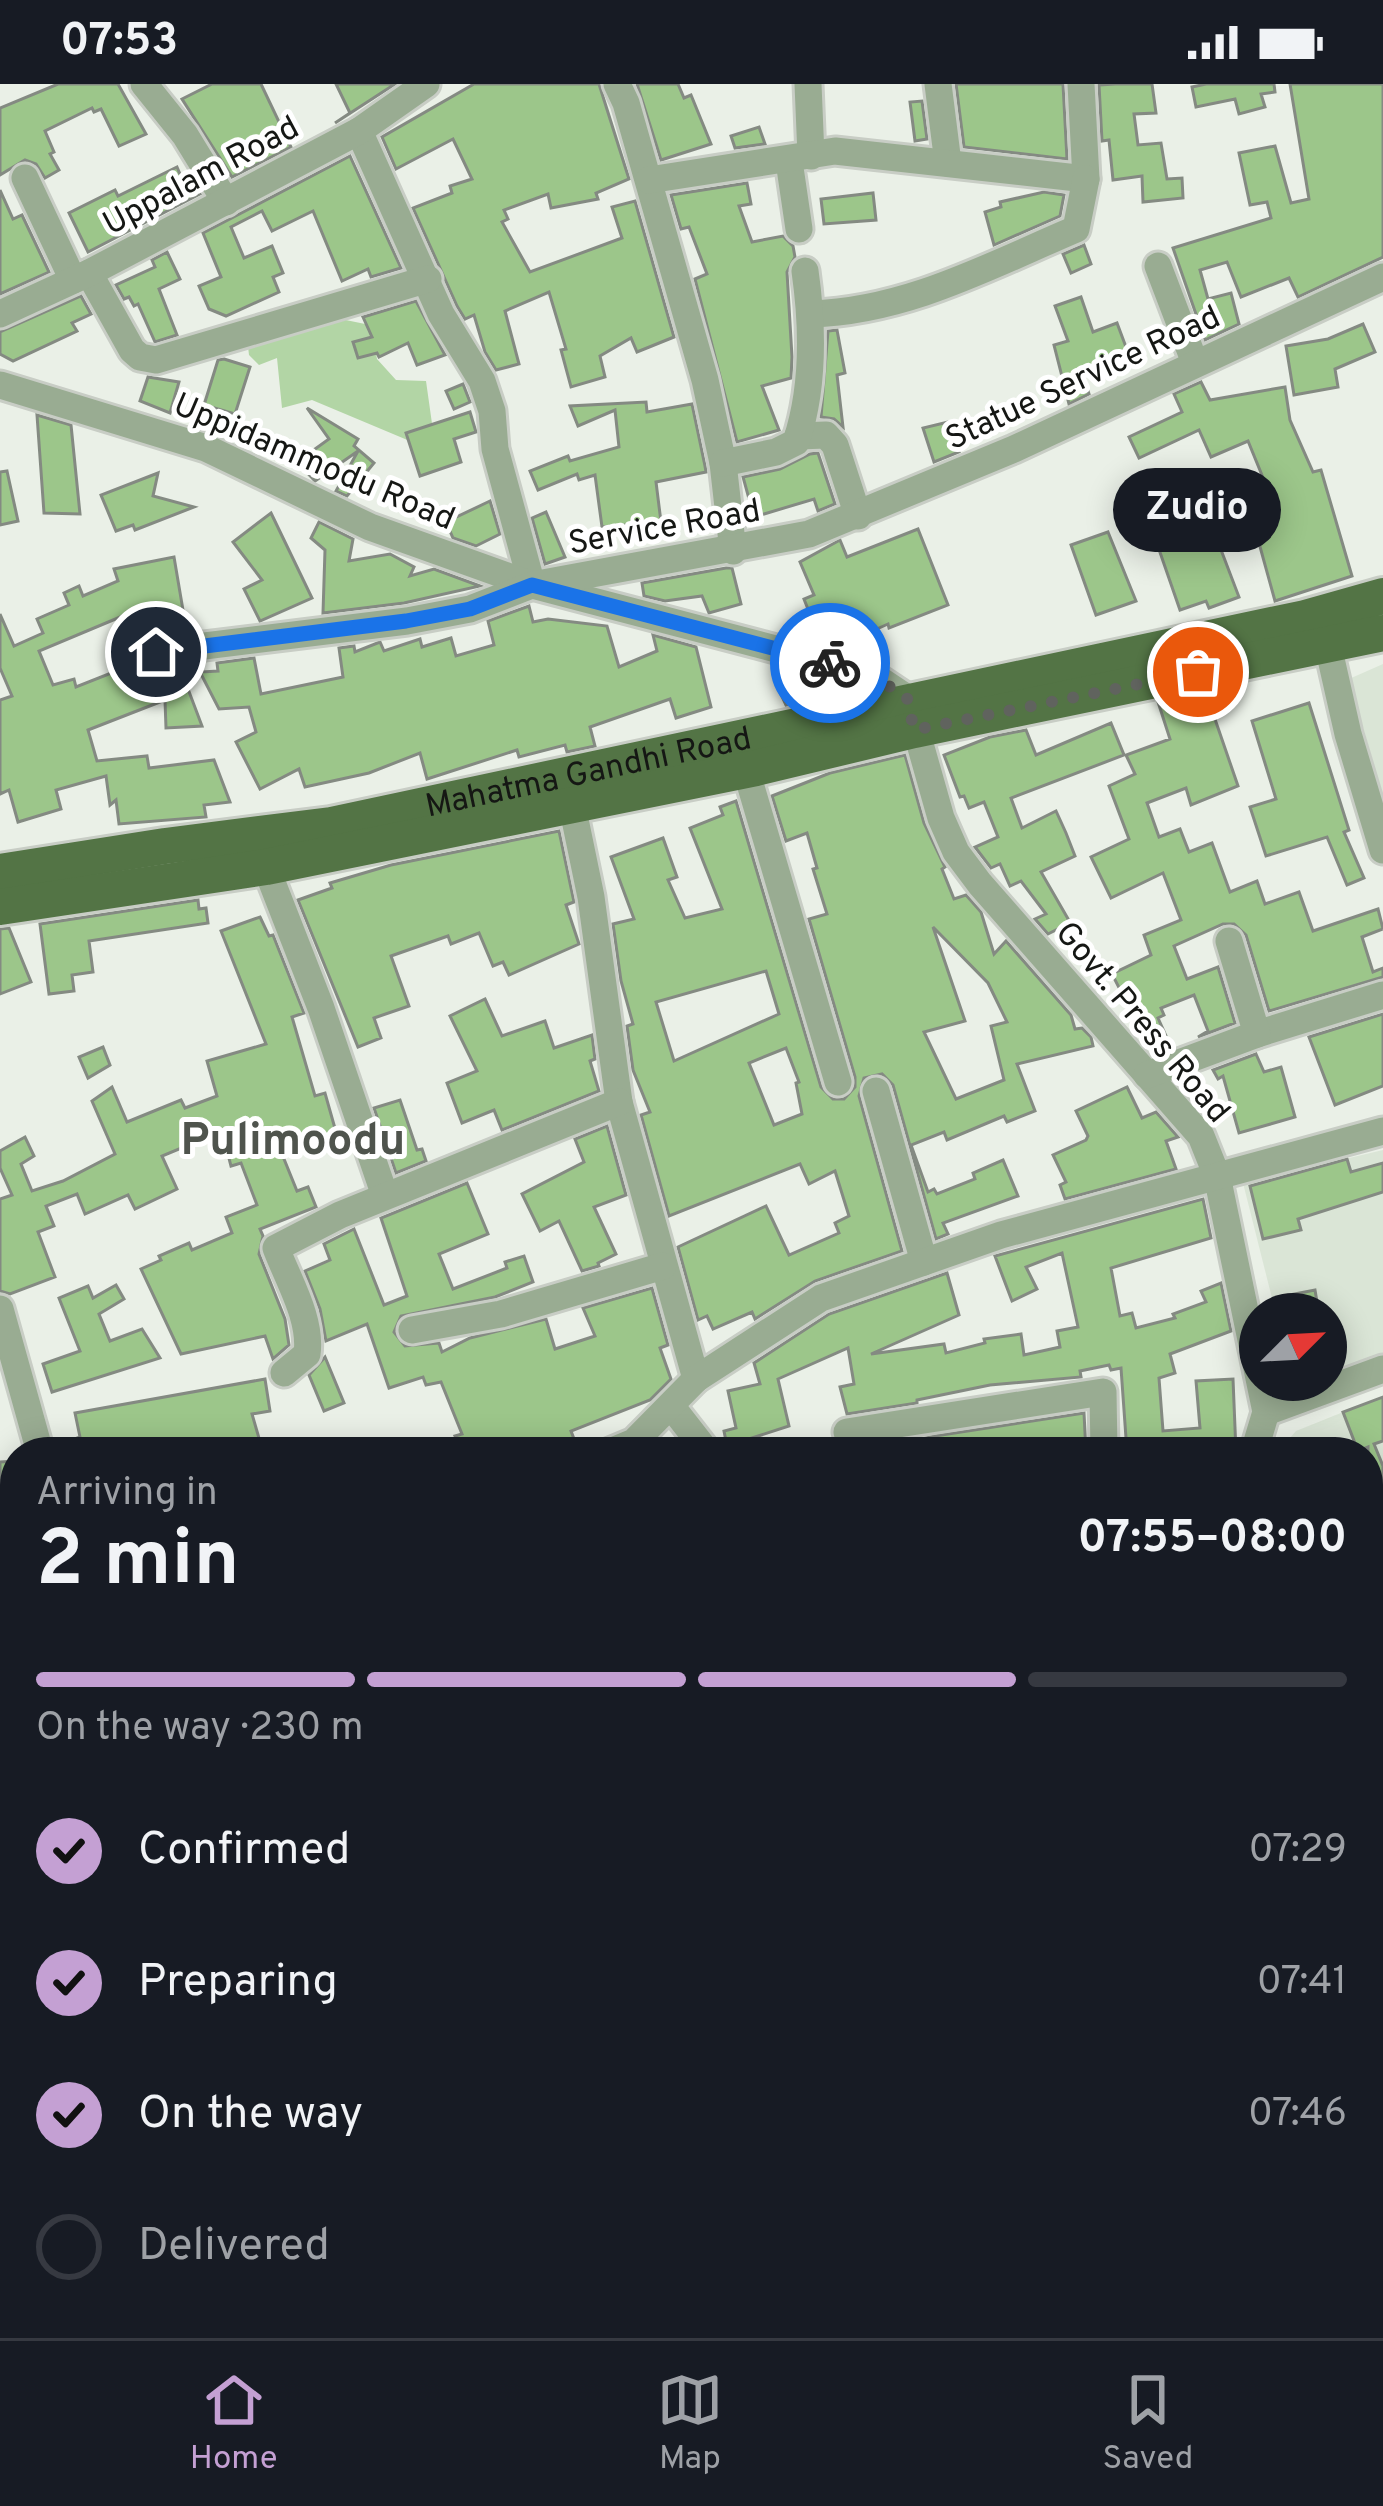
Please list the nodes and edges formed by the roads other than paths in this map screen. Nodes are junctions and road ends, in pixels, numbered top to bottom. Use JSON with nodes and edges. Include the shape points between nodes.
{"nodes":[{"id":1,"x":144,"y":84,"type":"edge"},
{"id":2,"x":426,"y":84,"type":"edge"},
{"id":3,"x":617,"y":84,"type":"edge"},
{"id":4,"x":808,"y":84,"type":"edge"},
{"id":5,"x":938,"y":84,"type":"edge"},
{"id":6,"x":1081,"y":84,"type":"edge"},
{"id":7,"x":359,"y":131,"type":"junction"},
{"id":8,"x":800,"y":159,"type":"junction"},
{"id":9,"x":948,"y":163,"type":"junction"},
{"id":10,"x":25,"y":178,"type":"dead end"},
{"id":11,"x":1086,"y":178,"type":"junction"},
{"id":12,"x":649,"y":180,"type":"junction"},
{"id":13,"x":226,"y":202,"type":"junction"},
{"id":14,"x":799,"y":230,"type":"dead end"},
{"id":15,"x":1158,"y":266,"type":"dead end"},
{"id":16,"x":805,"y":272,"type":"dead end"},
{"id":17,"x":81,"y":277,"type":"junction"},
{"id":18,"x":1383,"y":278,"type":"edge"},
{"id":19,"x":428,"y":279,"type":"junction"},
{"id":20,"x":0,"y":314,"type":"edge"},
{"id":21,"x":811,"y":314,"type":"junction"},
{"id":22,"x":1195,"y":363,"type":"junction"},
{"id":23,"x":0,"y":385,"type":"edge"},
{"id":24,"x":798,"y":436,"type":"junction"},
{"id":25,"x":723,"y":463,"type":"junction"},
{"id":26,"x":858,"y":516,"type":"junction"},
{"id":27,"x":809,"y":534,"type":"joint"},
{"id":28,"x":733,"y":551,"type":"junction"},
{"id":29,"x":532,"y":585,"type":"junction"},
{"id":30,"x":1383,"y":596,"type":"edge"},
{"id":31,"x":1325,"y":630,"type":"junction"},
{"id":32,"x":1383,"y":633,"type":"edge"},
{"id":33,"x":156,"y":652,"type":"dead end"},
{"id":34,"x":912,"y":716,"type":"junction"},
{"id":35,"x":746,"y":770,"type":"junction"},
{"id":36,"x":572,"y":806,"type":"junction"},
{"id":37,"x":1383,"y":850,"type":"edge"},
{"id":38,"x":266,"y":867,"type":"junction"},
{"id":39,"x":0,"y":872,"type":"edge"},
{"id":40,"x":0,"y":907,"type":"edge"},
{"id":41,"x":1228,"y":941,"type":"dead end"},
{"id":42,"x":1383,"y":995,"type":"edge"},
{"id":43,"x":1257,"y":1034,"type":"junction"},
{"id":44,"x":1147,"y":1075,"type":"junction"},
{"id":45,"x":838,"y":1082,"type":"dead end"},
{"id":46,"x":876,"y":1091,"type":"dead end"},
{"id":47,"x":619,"y":1102,"type":"junction"},
{"id":48,"x":1383,"y":1131,"type":"edge"},
{"id":49,"x":1217,"y":1176,"type":"junction"},
{"id":50,"x":386,"y":1196,"type":"junction"},
{"id":51,"x":924,"y":1262,"type":"junction"},
{"id":52,"x":664,"y":1266,"type":"junction"},
{"id":53,"x":0,"y":1309,"type":"edge"},
{"id":54,"x":412,"y":1330,"type":"dead end"},
{"id":55,"x":1383,"y":1370,"type":"edge"},
{"id":56,"x":284,"y":1373,"type":"dead end"},
{"id":57,"x":696,"y":1379,"type":"junction"},
{"id":58,"x":672,"y":1407,"type":"junction"},
{"id":59,"x":1266,"y":1412,"type":"junction"},
{"id":60,"x":847,"y":1432,"type":"dead end"},
{"id":61,"x":36,"y":1437,"type":"edge"},
{"id":62,"x":639,"y":1437,"type":"edge"},
{"id":63,"x":695,"y":1437,"type":"edge"},
{"id":64,"x":888,"y":1437,"type":"edge"},
{"id":65,"x":900,"y":1437,"type":"edge"},
{"id":66,"x":1104,"y":1437,"type":"edge"},
{"id":67,"x":1258,"y":1437,"type":"edge"}],
"edges":[{"from":1,"to":13,"type":"street"},
{"from":2,"to":7,"type":"street","name":"Uppalam Road"},
{"from":3,"to":12,"type":"street"},
{"from":4,"to":8,"type":"street"},
{"from":5,"to":9,"type":"street"},
{"from":6,"to":11,"type":"street"},
{"from":7,"to":13,"type":"street","name":"Uppalam Road"},
{"from":7,"to":19,"type":"street"},
{"from":8,"to":9,"type":"street","via":[[836,151]]},
{"from":8,"to":12,"type":"street"},
{"from":8,"to":14,"type":"street"},
{"from":9,"to":11,"type":"street"},
{"from":10,"to":17,"type":"street"},
{"from":11,"to":21,"type":"street","via":[[1076,229],[924,294]]},
{"from":12,"to":25,"type":"street"},
{"from":13,"to":17,"type":"street","name":"Uppalam Road"},
{"from":15,"to":22,"type":"street"},
{"from":16,"to":21,"type":"street"},
{"from":17,"to":19,"type":"street","via":[[132,350],[155,361]]},
{"from":17,"to":20,"type":"street","name":"Uppalam Road"},
{"from":18,"to":22,"type":"street","name":"Statue Service Road"},
{"from":19,"to":29,"type":"street","via":[[487,396]]},
{"from":21,"to":24,"type":"street"},
{"from":22,"to":26,"type":"street","name":"Statue Service Road"},
{"from":23,"to":29,"type":"street","name":"Uppidammodu Road","via":[[206,448],[370,527]]},
{"from":24,"to":25,"type":"street","via":[[789,448]]},
{"from":24,"to":26,"type":"street","via":[[826,435],[835,445]]},
{"from":25,"to":28,"type":"street"},
{"from":26,"to":27,"type":"street","name":"Statue Service Road"},
{"from":27,"to":28,"type":"street","name":"Service Road"},
{"from":28,"to":29,"type":"street","name":"Service Road"},
{"from":29,"to":33,"type":"street","name":"Service Road","via":[[470,609],[406,621]]},
{"from":29,"to":34,"type":"street","name":"Uppidammodu Road","via":[[871,674]]},
{"from":30,"to":31,"type":"main road","name":"Mahatma Gandhi Road"},
{"from":31,"to":32,"type":"main road","name":"Mahatma Gandhi Road"},
{"from":31,"to":34,"type":"main road","name":"Mahatma Gandhi Road"},
{"from":31,"to":37,"type":"street"},
{"from":34,"to":35,"type":"main road","name":"Mahatma Gandhi Road"},
{"from":34,"to":39,"type":"main road","name":"Mahatma Gandhi Road","via":[[331,825]]},
{"from":34,"to":44,"type":"street","name":"Govt. Press Road","via":[[956,852]]},
{"from":35,"to":36,"type":"main road","name":"Mahatma Gandhi Road"},
{"from":35,"to":45,"type":"street"},
{"from":36,"to":38,"type":"main road","name":"Mahatma Gandhi Road"},
{"from":36,"to":47,"type":"street"},
{"from":38,"to":40,"type":"main road","name":"Mahatma Gandhi Road"},
{"from":38,"to":50,"type":"street"},
{"from":41,"to":43,"type":"street"},
{"from":42,"to":43,"type":"street"},
{"from":43,"to":44,"type":"street"},
{"from":44,"to":49,"type":"street","name":"Govt. Press Road","via":[[1201,1136]]},
{"from":46,"to":51,"type":"street"},
{"from":47,"to":50,"type":"street"},
{"from":47,"to":52,"type":"street"},
{"from":48,"to":49,"type":"street"},
{"from":49,"to":51,"type":"street"},
{"from":49,"to":59,"type":"street","name":"Govt. Press Road"},
{"from":50,"to":56,"type":"street","via":[[276,1248],[308,1343],[307,1354]]},
{"from":51,"to":57,"type":"street","via":[[821,1298]]},
{"from":52,"to":54,"type":"street","via":[[501,1314]]},
{"from":52,"to":57,"type":"street"},
{"from":53,"to":61,"type":"street"},
{"from":55,"to":59,"type":"street"},
{"from":57,"to":58,"type":"street"},
{"from":58,"to":62,"type":"street"},
{"from":58,"to":63,"type":"street"},
{"from":59,"to":67,"type":"street"},
{"from":60,"to":64,"type":"street"},
{"from":65,"to":66,"type":"street","via":[[1103,1392]]}]}
